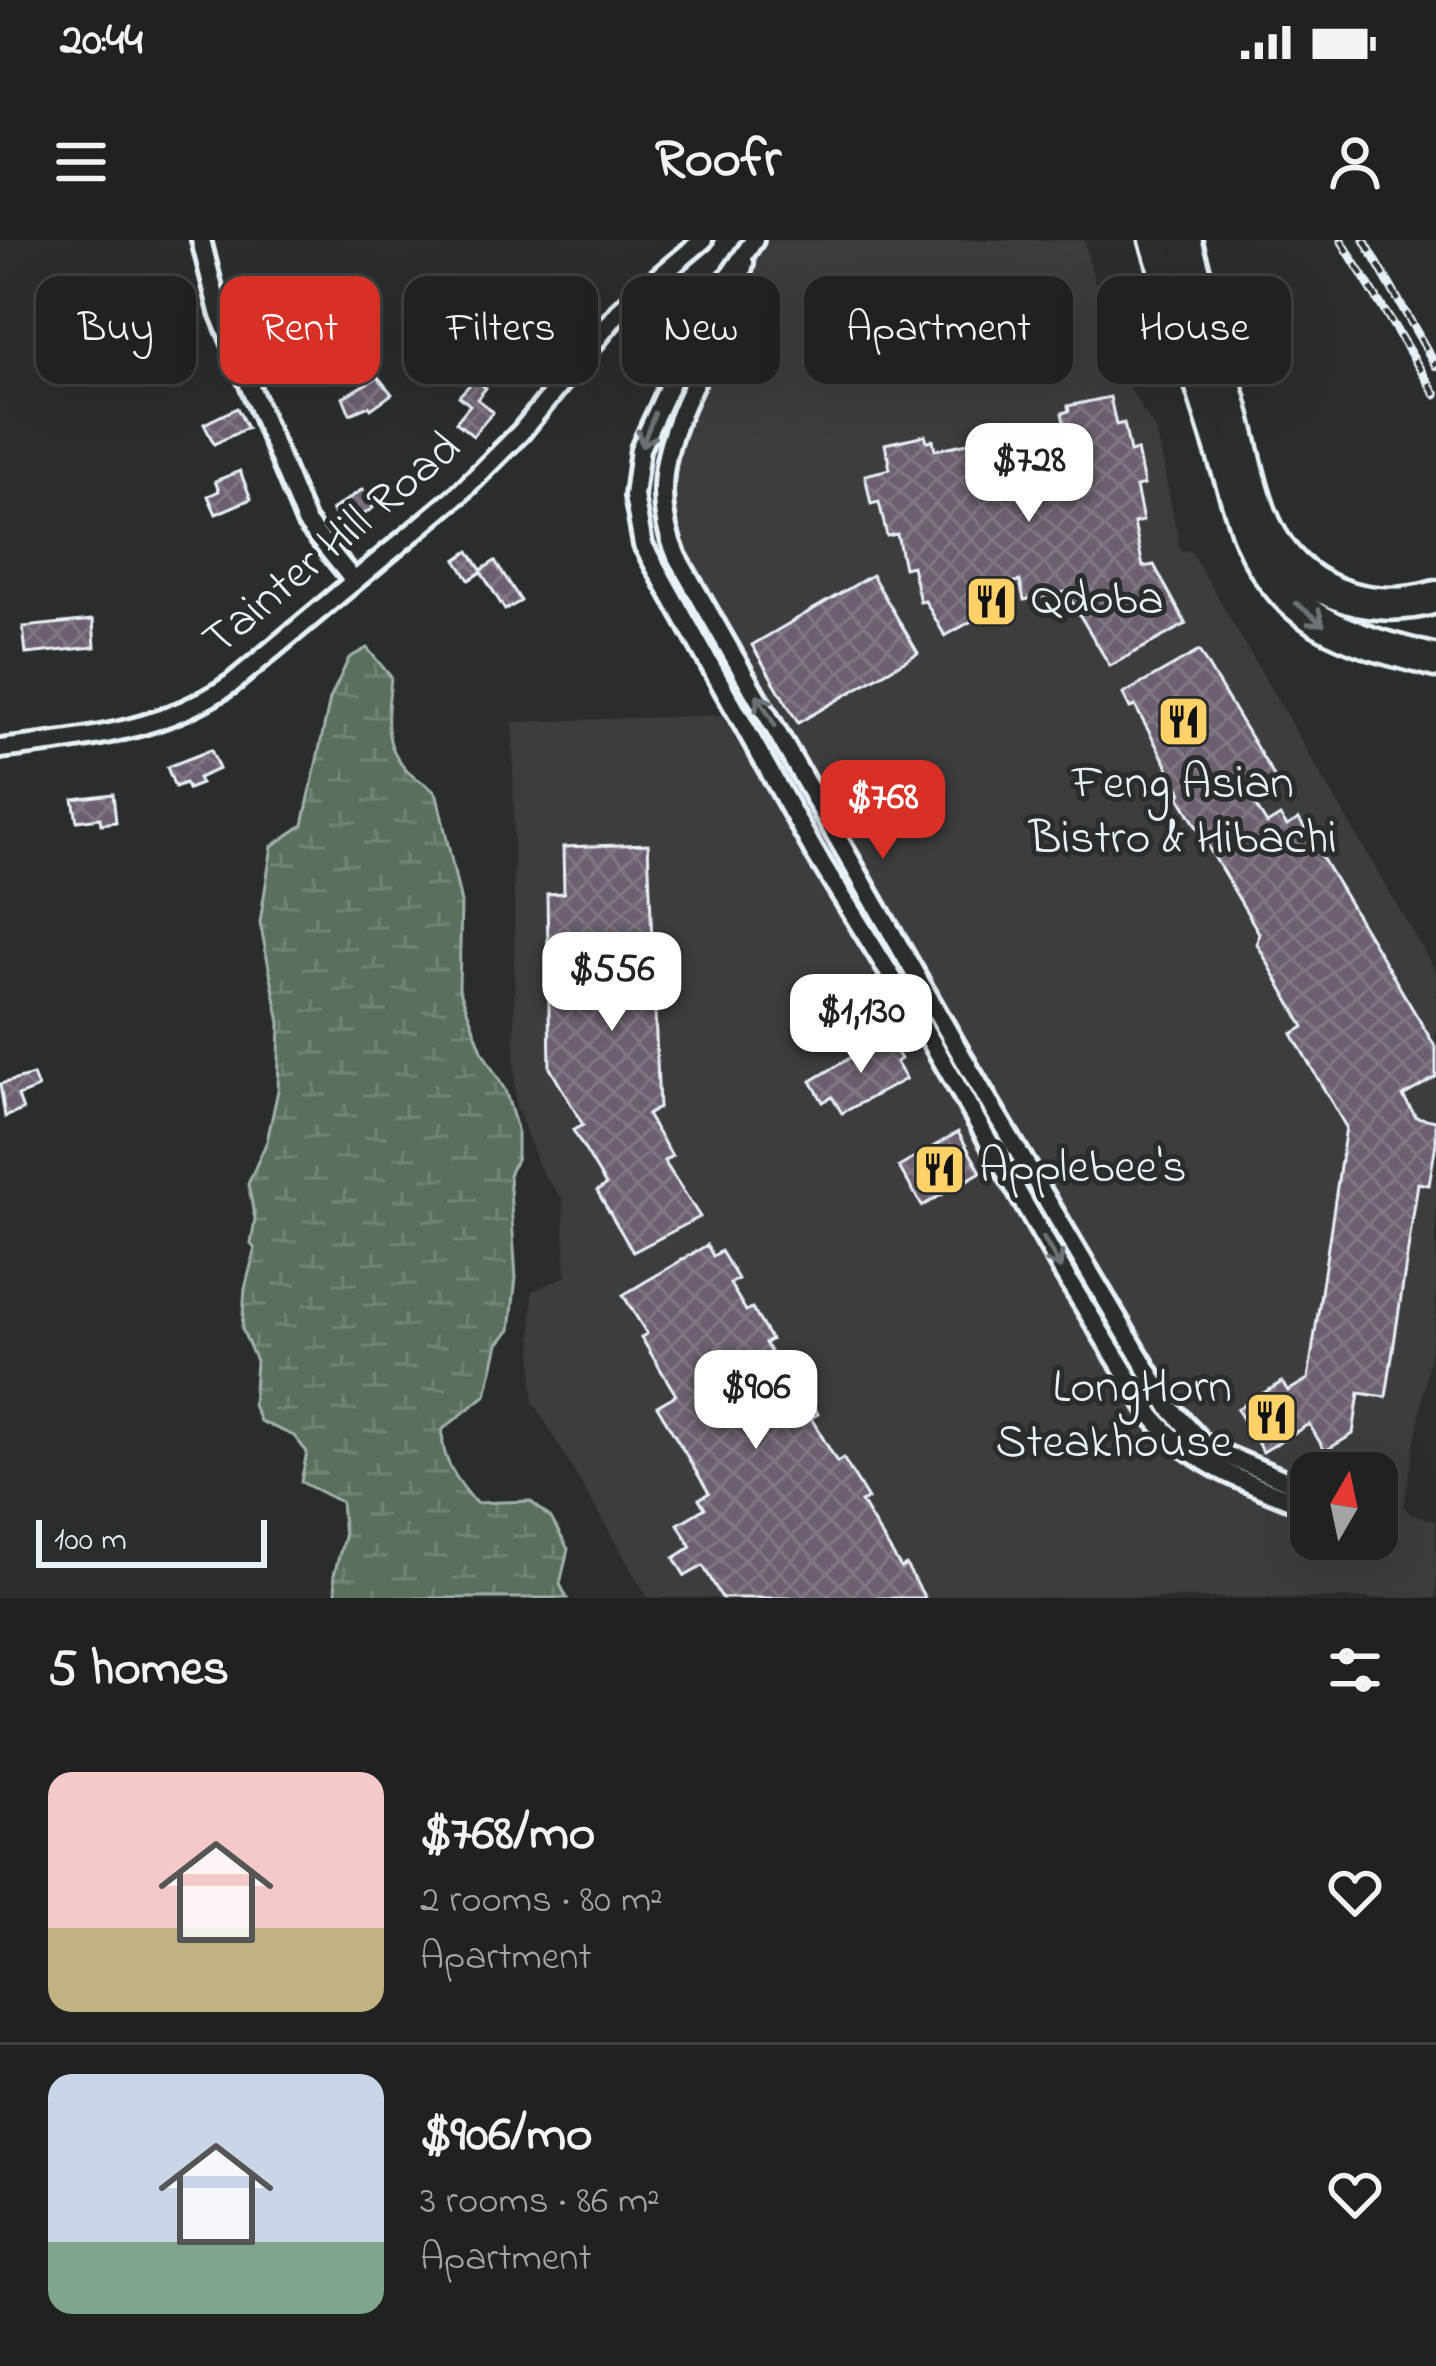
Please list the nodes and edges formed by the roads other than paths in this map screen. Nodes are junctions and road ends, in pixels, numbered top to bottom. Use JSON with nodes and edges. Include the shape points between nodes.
{"nodes":[{"id":1,"x":201,"y":240,"type":"edge"},
{"id":2,"x":703,"y":240,"type":"edge"},
{"id":3,"x":1156,"y":240,"type":"edge"},
{"id":4,"x":1185,"y":240,"type":"edge"},
{"id":5,"x":750,"y":248,"type":"edge"},
{"id":6,"x":354,"y":581,"type":"junction"},
{"id":7,"x":1436,"y":598,"type":"edge"},
{"id":8,"x":1436,"y":661,"type":"edge"},
{"id":9,"x":0,"y":749,"type":"edge"},
{"id":10,"x":1290,"y":1482,"type":"edge"},
{"id":11,"x":1290,"y":1499,"type":"edge"}],
"edges":[{"from":1,"to":6,"type":"street","via":[[219,312],[306,522]]},
{"from":2,"to":6,"type":"street","name":"Tainter Hill Road","via":[[622,308],[531,421],[459,494]]},
{"from":3,"to":8,"type":"highway","one_way":true,"via":[[1247,530],[1273,582],[1332,631]]},
{"from":4,"to":7,"type":"highway","via":[[1276,547],[1333,593],[1388,606]]},
{"from":10,"to":5,"type":"street","one_way":true,"via":[[1206,1447],[1170,1408],[677,557],[663,515],[664,455],[726,323]]},
{"from":5,"to":11,"type":"street","one_way":true,"via":[[700,319],[640,449],[634,496],[643,544],[814,851],[1137,1395],[1197,1459]]},
{"from":6,"to":9,"type":"street","name":"Tainter Hill Road","via":[[248,672],[189,710],[97,738]]}]}
